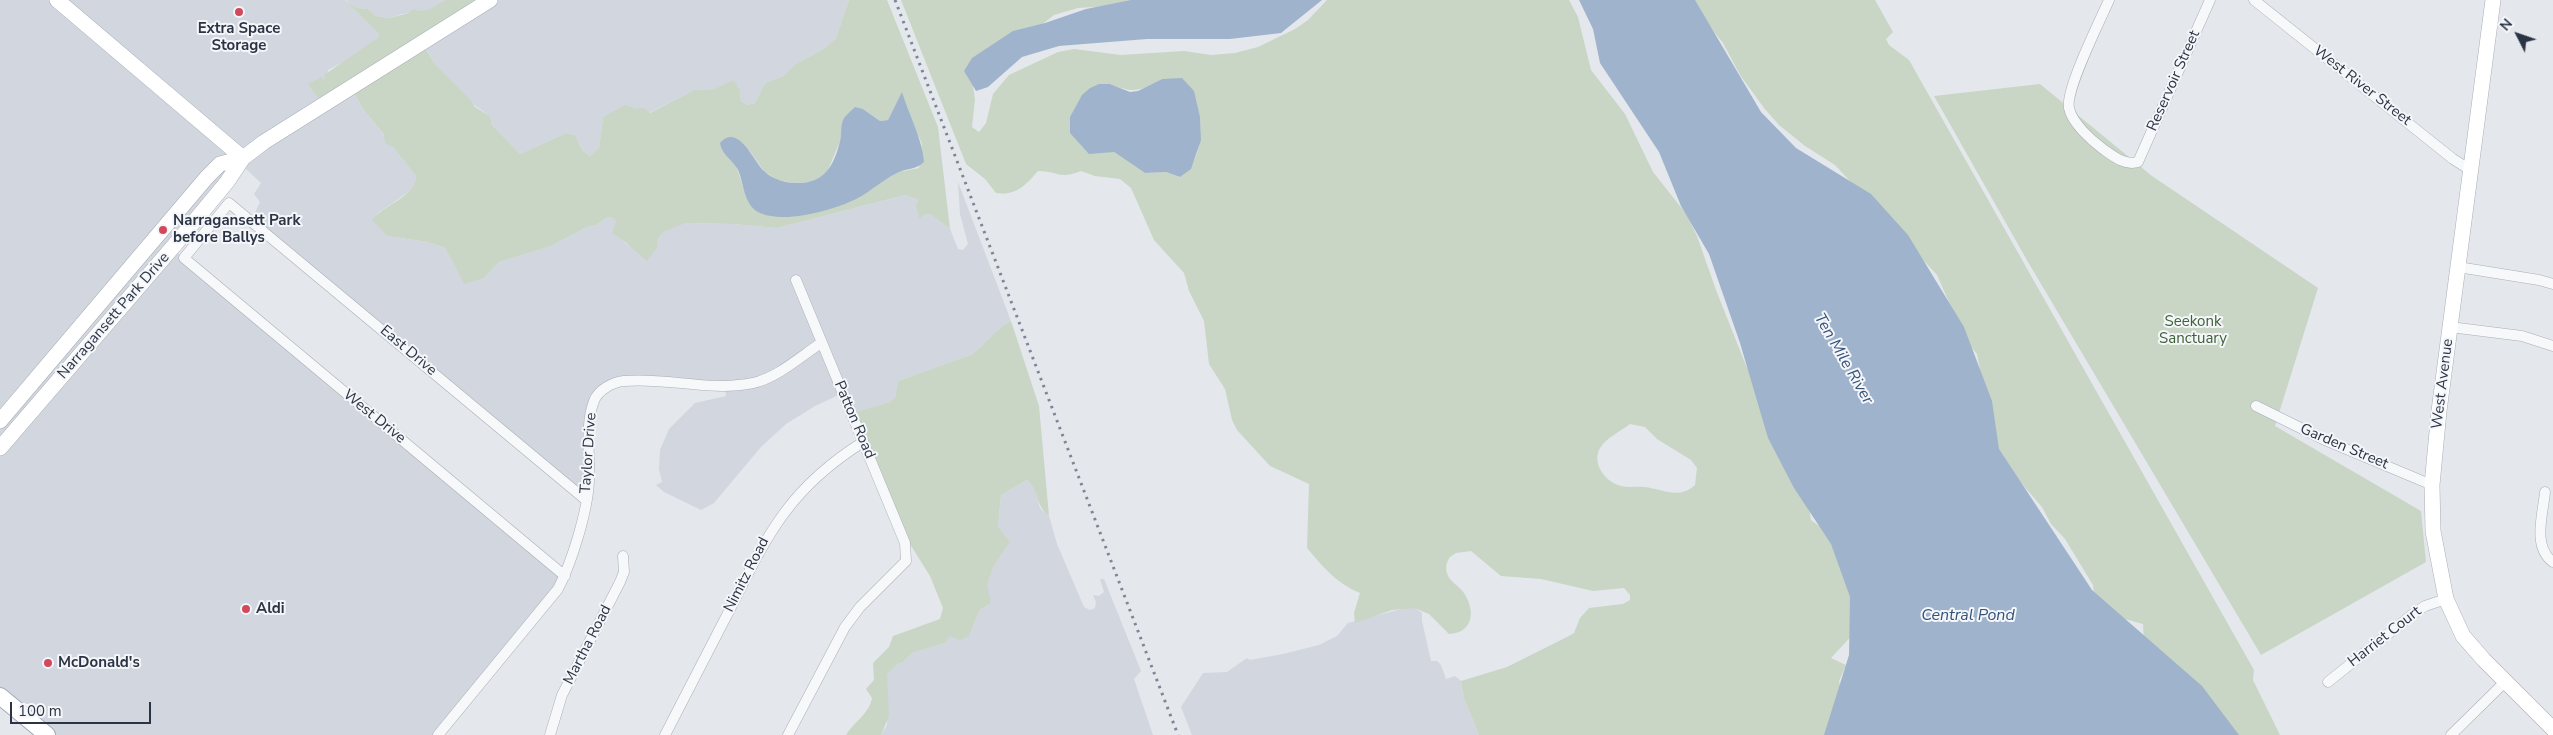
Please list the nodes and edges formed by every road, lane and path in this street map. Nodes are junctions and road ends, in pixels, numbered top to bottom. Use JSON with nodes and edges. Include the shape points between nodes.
{"nodes":[{"id":1,"x":57,"y":0,"type":"edge"},
{"id":2,"x":490,"y":0,"type":"edge"},
{"id":3,"x":2108,"y":0,"type":"edge"},
{"id":4,"x":2210,"y":0,"type":"edge"},
{"id":5,"x":2254,"y":0,"type":"edge"},
{"id":6,"x":2493,"y":0,"type":"edge"},
{"id":7,"x":243,"y":158,"type":"junction"},
{"id":8,"x":2472,"y":171,"type":"junction"},
{"id":9,"x":229,"y":203,"type":"joint"},
{"id":10,"x":2458,"y":267,"type":"junction"},
{"id":11,"x":796,"y":280,"type":"dead end"},
{"id":12,"x":2553,"y":284,"type":"edge"},
{"id":13,"x":2450,"y":327,"type":"junction"},
{"id":14,"x":821,"y":343,"type":"junction"},
{"id":15,"x":2553,"y":346,"type":"edge"},
{"id":16,"x":2256,"y":406,"type":"dead end"},
{"id":17,"x":0,"y":421,"type":"edge"},
{"id":18,"x":863,"y":442,"type":"junction"},
{"id":19,"x":0,"y":448,"type":"edge"},
{"id":20,"x":2432,"y":485,"type":"junction"},
{"id":21,"x":2545,"y":492,"type":"dead end"},
{"id":22,"x":586,"y":500,"type":"junction"},
{"id":23,"x":624,"y":556,"type":"dead end"},
{"id":24,"x":2553,"y":562,"type":"edge"},
{"id":25,"x":565,"y":576,"type":"junction"},
{"id":26,"x":2446,"y":599,"type":"junction"},
{"id":27,"x":2506,"y":681,"type":"junction"},
{"id":28,"x":2328,"y":682,"type":"dead end"},
{"id":29,"x":0,"y":696,"type":"edge"},
{"id":30,"x":2553,"y":729,"type":"edge"},
{"id":31,"x":47,"y":735,"type":"edge"},
{"id":32,"x":438,"y":735,"type":"edge"},
{"id":33,"x":550,"y":735,"type":"edge"},
{"id":34,"x":666,"y":735,"type":"edge"},
{"id":35,"x":788,"y":735,"type":"edge"},
{"id":36,"x":2451,"y":735,"type":"edge"}],
"edges":[{"from":1,"to":7,"type":"street"},
{"from":2,"to":7,"type":"street","name":"Narragansett Park Drive"},
{"from":3,"to":4,"type":"street","name":"Reservoir Street","via":[[2073,85],[2068,107],[2071,115],[2099,145],[2132,164],[2138,162]]},
{"from":5,"to":8,"type":"street","name":"West River Street"},
{"from":6,"to":8,"type":"street","name":"West Avenue"},
{"from":7,"to":17,"type":"street","name":"Narragansett Park Drive","via":[[220,164],[206,178]]},
{"from":7,"to":19,"type":"street","name":"Narragansett Park Drive","via":[[178,241]]},
{"from":8,"to":10,"type":"street","name":"West Avenue"},
{"from":9,"to":22,"type":"street","name":"East Drive"},
{"from":9,"to":25,"type":"street","name":"West Drive","via":[[184,258]]},
{"from":10,"to":12,"type":"street"},
{"from":10,"to":13,"type":"street","name":"West Avenue"},
{"from":11,"to":14,"type":"street","name":"Patton Road"},
{"from":13,"to":15,"type":"street","via":[[2522,336]]},
{"from":13,"to":20,"type":"street","name":"West Avenue"},
{"from":14,"to":18,"type":"street","name":"Patton Road"},
{"from":14,"to":22,"type":"street","name":"Taylor Drive","via":[[755,383],[728,387],[624,381],[602,390],[594,399],[590,414]]},
{"from":16,"to":20,"type":"street","name":"Garden Street","via":[[2327,441]]},
{"from":18,"to":34,"type":"street","name":"Nimitz Road","via":[[816,476],[769,532]]},
{"from":18,"to":35,"type":"street","name":"Patton Road","via":[[906,543],[906,561],[860,607],[845,628]]},
{"from":20,"to":26,"type":"street","name":"West Avenue","via":[[2432,531]]},
{"from":21,"to":24,"type":"street","via":[[2540,543],[2543,553]]},
{"from":22,"to":25,"type":"street","name":"Taylor Drive"},
{"from":23,"to":33,"type":"street","name":"Martha Road","via":[[620,582],[562,695]]},
{"from":25,"to":32,"type":"street","name":"Taylor Drive","via":[[558,589]]},
{"from":26,"to":27,"type":"street","name":"West Avenue","via":[[2469,644]]},
{"from":26,"to":28,"type":"street","name":"Harriet Court","via":[[2413,614]]},
{"from":27,"to":30,"type":"street","name":"West Avenue"},
{"from":27,"to":36,"type":"street"},
{"from":29,"to":31,"type":"main road"}]}
